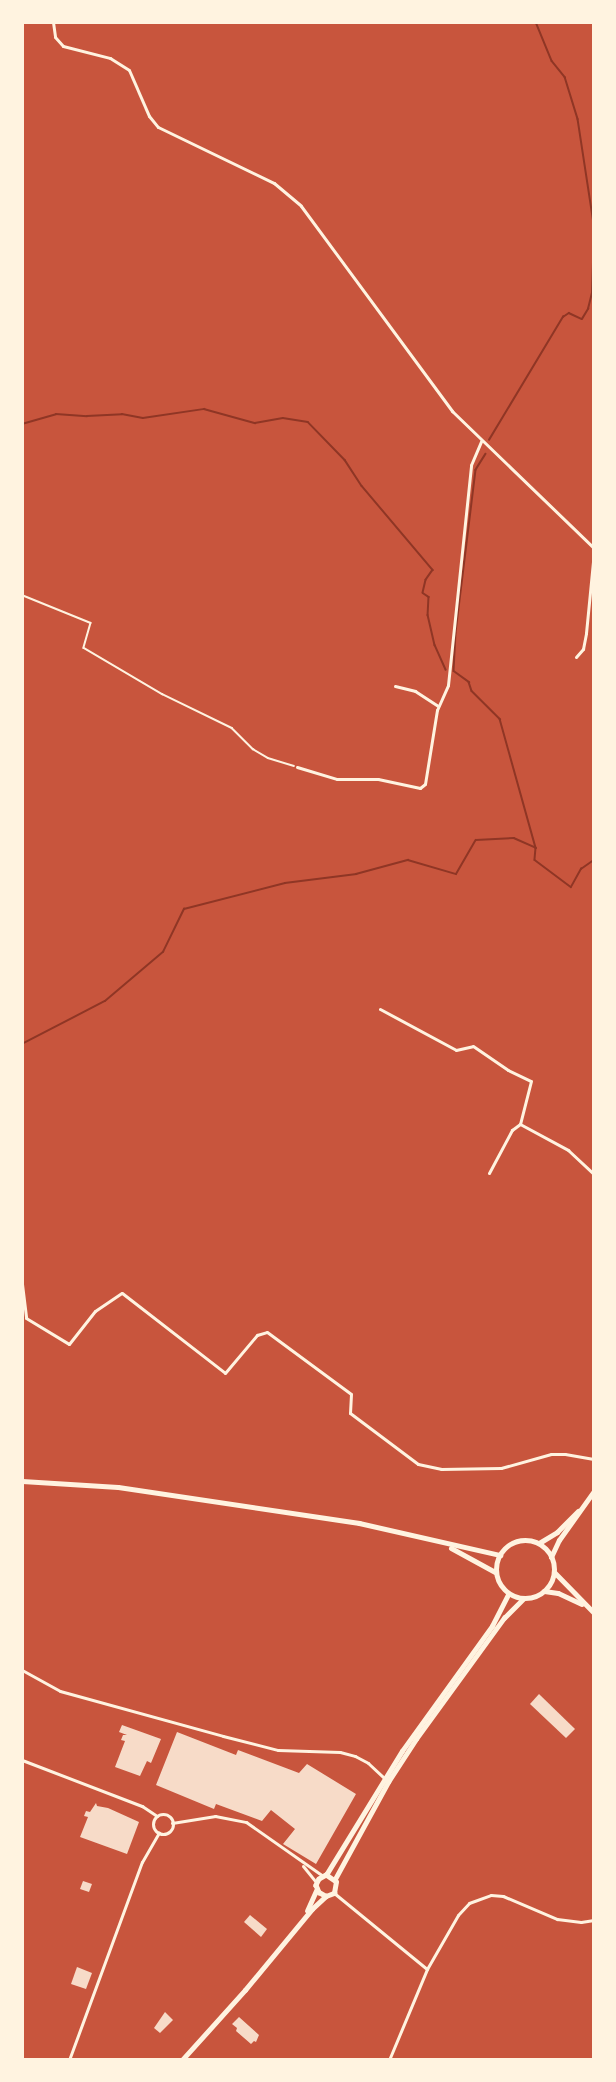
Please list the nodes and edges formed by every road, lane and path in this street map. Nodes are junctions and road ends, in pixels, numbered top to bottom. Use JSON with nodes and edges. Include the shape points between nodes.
{"nodes":[{"id":1,"x":53,"y":22,"type":"edge"},
{"id":2,"x":481,"y":441,"type":"junction"},
{"id":3,"x":594,"y":550,"type":"edge"},
{"id":4,"x":22,"y":596,"type":"edge"},
{"id":5,"x":576,"y":657,"type":"dead end"},
{"id":6,"x":395,"y":686,"type":"dead end"},
{"id":7,"x":438,"y":706,"type":"junction"},
{"id":8,"x":297,"y":767,"type":"joint"},
{"id":9,"x":380,"y":1010,"type":"dead end"},
{"id":10,"x":520,"y":1124,"type":"junction"},
{"id":11,"x":489,"y":1173,"type":"dead end"},
{"id":12,"x":594,"y":1174,"type":"edge"},
{"id":13,"x":22,"y":1284,"type":"edge"},
{"id":14,"x":594,"y":1459,"type":"edge"},
{"id":15,"x":22,"y":1481,"type":"edge"},
{"id":16,"x":594,"y":1491,"type":"edge"},
{"id":17,"x":442,"y":1543,"type":"junction"},
{"id":18,"x":539,"y":1544,"type":"junction"},
{"id":19,"x":500,"y":1554,"type":"junction"},
{"id":20,"x":551,"y":1557,"type":"junction"},
{"id":21,"x":495,"y":1572,"type":"junction"},
{"id":22,"x":554,"y":1572,"type":"junction"},
{"id":23,"x":544,"y":1592,"type":"junction"},
{"id":24,"x":508,"y":1594,"type":"junction"},
{"id":25,"x":523,"y":1599,"type":"junction"},
{"id":26,"x":586,"y":1606,"type":"junction"},
{"id":27,"x":594,"y":1612,"type":"edge"},
{"id":28,"x":22,"y":1670,"type":"edge"},
{"id":29,"x":22,"y":1760,"type":"edge"},
{"id":30,"x":386,"y":1780,"type":"junction"},
{"id":31,"x":157,"y":1816,"type":"junction"},
{"id":32,"x":172,"y":1823,"type":"junction"},
{"id":33,"x":159,"y":1833,"type":"junction"},
{"id":34,"x":353,"y":1834,"type":"junction"},
{"id":35,"x":351,"y":1848,"type":"junction"},
{"id":36,"x":297,"y":1860,"type":"junction"},
{"id":37,"x":325,"y":1876,"type":"junction"},
{"id":38,"x":334,"y":1880,"type":"junction"},
{"id":39,"x":317,"y":1886,"type":"junction"},
{"id":40,"x":333,"y":1893,"type":"junction"},
{"id":41,"x":326,"y":1896,"type":"junction"},
{"id":42,"x":594,"y":1920,"type":"edge"},
{"id":43,"x":301,"y":1921,"type":"junction"},
{"id":44,"x":427,"y":1969,"type":"junction"},
{"id":45,"x":69,"y":2060,"type":"edge"},
{"id":46,"x":182,"y":2060,"type":"edge"},
{"id":47,"x":389,"y":2060,"type":"edge"}],
"edges":[{"from":1,"to":2,"type":"street","via":[[55,37],[63,46],[110,58],[129,70],[149,117],[158,127],[273,183],[301,206],[444,402]]},
{"from":2,"to":3,"type":"street"},
{"from":2,"to":7,"type":"street","via":[[471,465],[448,685]]},
{"from":3,"to":5,"type":"street","via":[[586,633],[583,649]]},
{"from":4,"to":8,"type":"path","via":[[91,623],[84,648],[162,694],[232,728],[268,759]]},
{"from":6,"to":7,"type":"street","via":[[415,691]]},
{"from":7,"to":8,"type":"street","via":[[428,775],[422,788],[378,779],[337,779]]},
{"from":9,"to":10,"type":"street","via":[[456,1050],[473,1046],[531,1081]]},
{"from":10,"to":11,"type":"street","via":[[512,1131]]},
{"from":10,"to":12,"type":"street","via":[[568,1150]]},
{"from":13,"to":14,"type":"street","via":[[26,1318],[69,1344],[95,1311],[122,1293],[225,1373],[257,1335],[267,1332],[351,1394],[350,1413],[418,1464],[441,1469],[501,1468],[551,1454]]},
{"from":15,"to":17,"type":"main road","via":[[129,1489],[359,1523]]},
{"from":16,"to":18,"type":"main road","via":[[557,1532]]},
{"from":16,"to":20,"type":"main road"},
{"from":17,"to":19,"type":"main road"},
{"from":17,"to":21,"type":"main road"},
{"from":18,"to":19,"type":"main road","via":[[531,1540],[514,1542]]},
{"from":18,"to":20,"type":"main road"},
{"from":19,"to":21,"type":"main road"},
{"from":20,"to":22,"type":"main road"},
{"from":21,"to":24,"type":"main road"},
{"from":22,"to":23,"type":"main road"},
{"from":22,"to":26,"type":"main road"},
{"from":23,"to":25,"type":"main road"},
{"from":23,"to":26,"type":"main road","via":[[558,1593]]},
{"from":24,"to":25,"type":"main road"},
{"from":24,"to":30,"type":"main road","via":[[492,1626]]},
{"from":25,"to":30,"type":"main road","via":[[491,1636]]},
{"from":26,"to":27,"type":"main road"},
{"from":28,"to":30,"type":"street","via":[[60,1691],[215,1734],[278,1750],[355,1756]]},
{"from":29,"to":31,"type":"street","via":[[142,1806]]},
{"from":30,"to":34,"type":"main road"},
{"from":30,"to":35,"type":"main road"},
{"from":31,"to":32,"type":"street","via":[[167,1815]]},
{"from":31,"to":33,"type":"street","via":[[153,1825]]},
{"from":32,"to":33,"type":"street","via":[[168,1832]]},
{"from":32,"to":36,"type":"street","via":[[215,1816],[237,1819],[260,1830]]},
{"from":33,"to":45,"type":"street","via":[[142,1862]]},
{"from":34,"to":35,"type":"main road"},
{"from":34,"to":37,"type":"main road"},
{"from":35,"to":38,"type":"main road"},
{"from":36,"to":37,"type":"street"},
{"from":36,"to":39,"type":"street"},
{"from":37,"to":38,"type":"main road"},
{"from":37,"to":39,"type":"main road"},
{"from":38,"to":40,"type":"main road"},
{"from":39,"to":41,"type":"main road"},
{"from":39,"to":43,"type":"main road"},
{"from":40,"to":41,"type":"main road"},
{"from":40,"to":44,"type":"street"},
{"from":41,"to":43,"type":"main road"},
{"from":42,"to":44,"type":"street","via":[[569,1922],[503,1896],[483,1896],[458,1915]]},
{"from":43,"to":46,"type":"main road"},
{"from":44,"to":47,"type":"street"}]}
